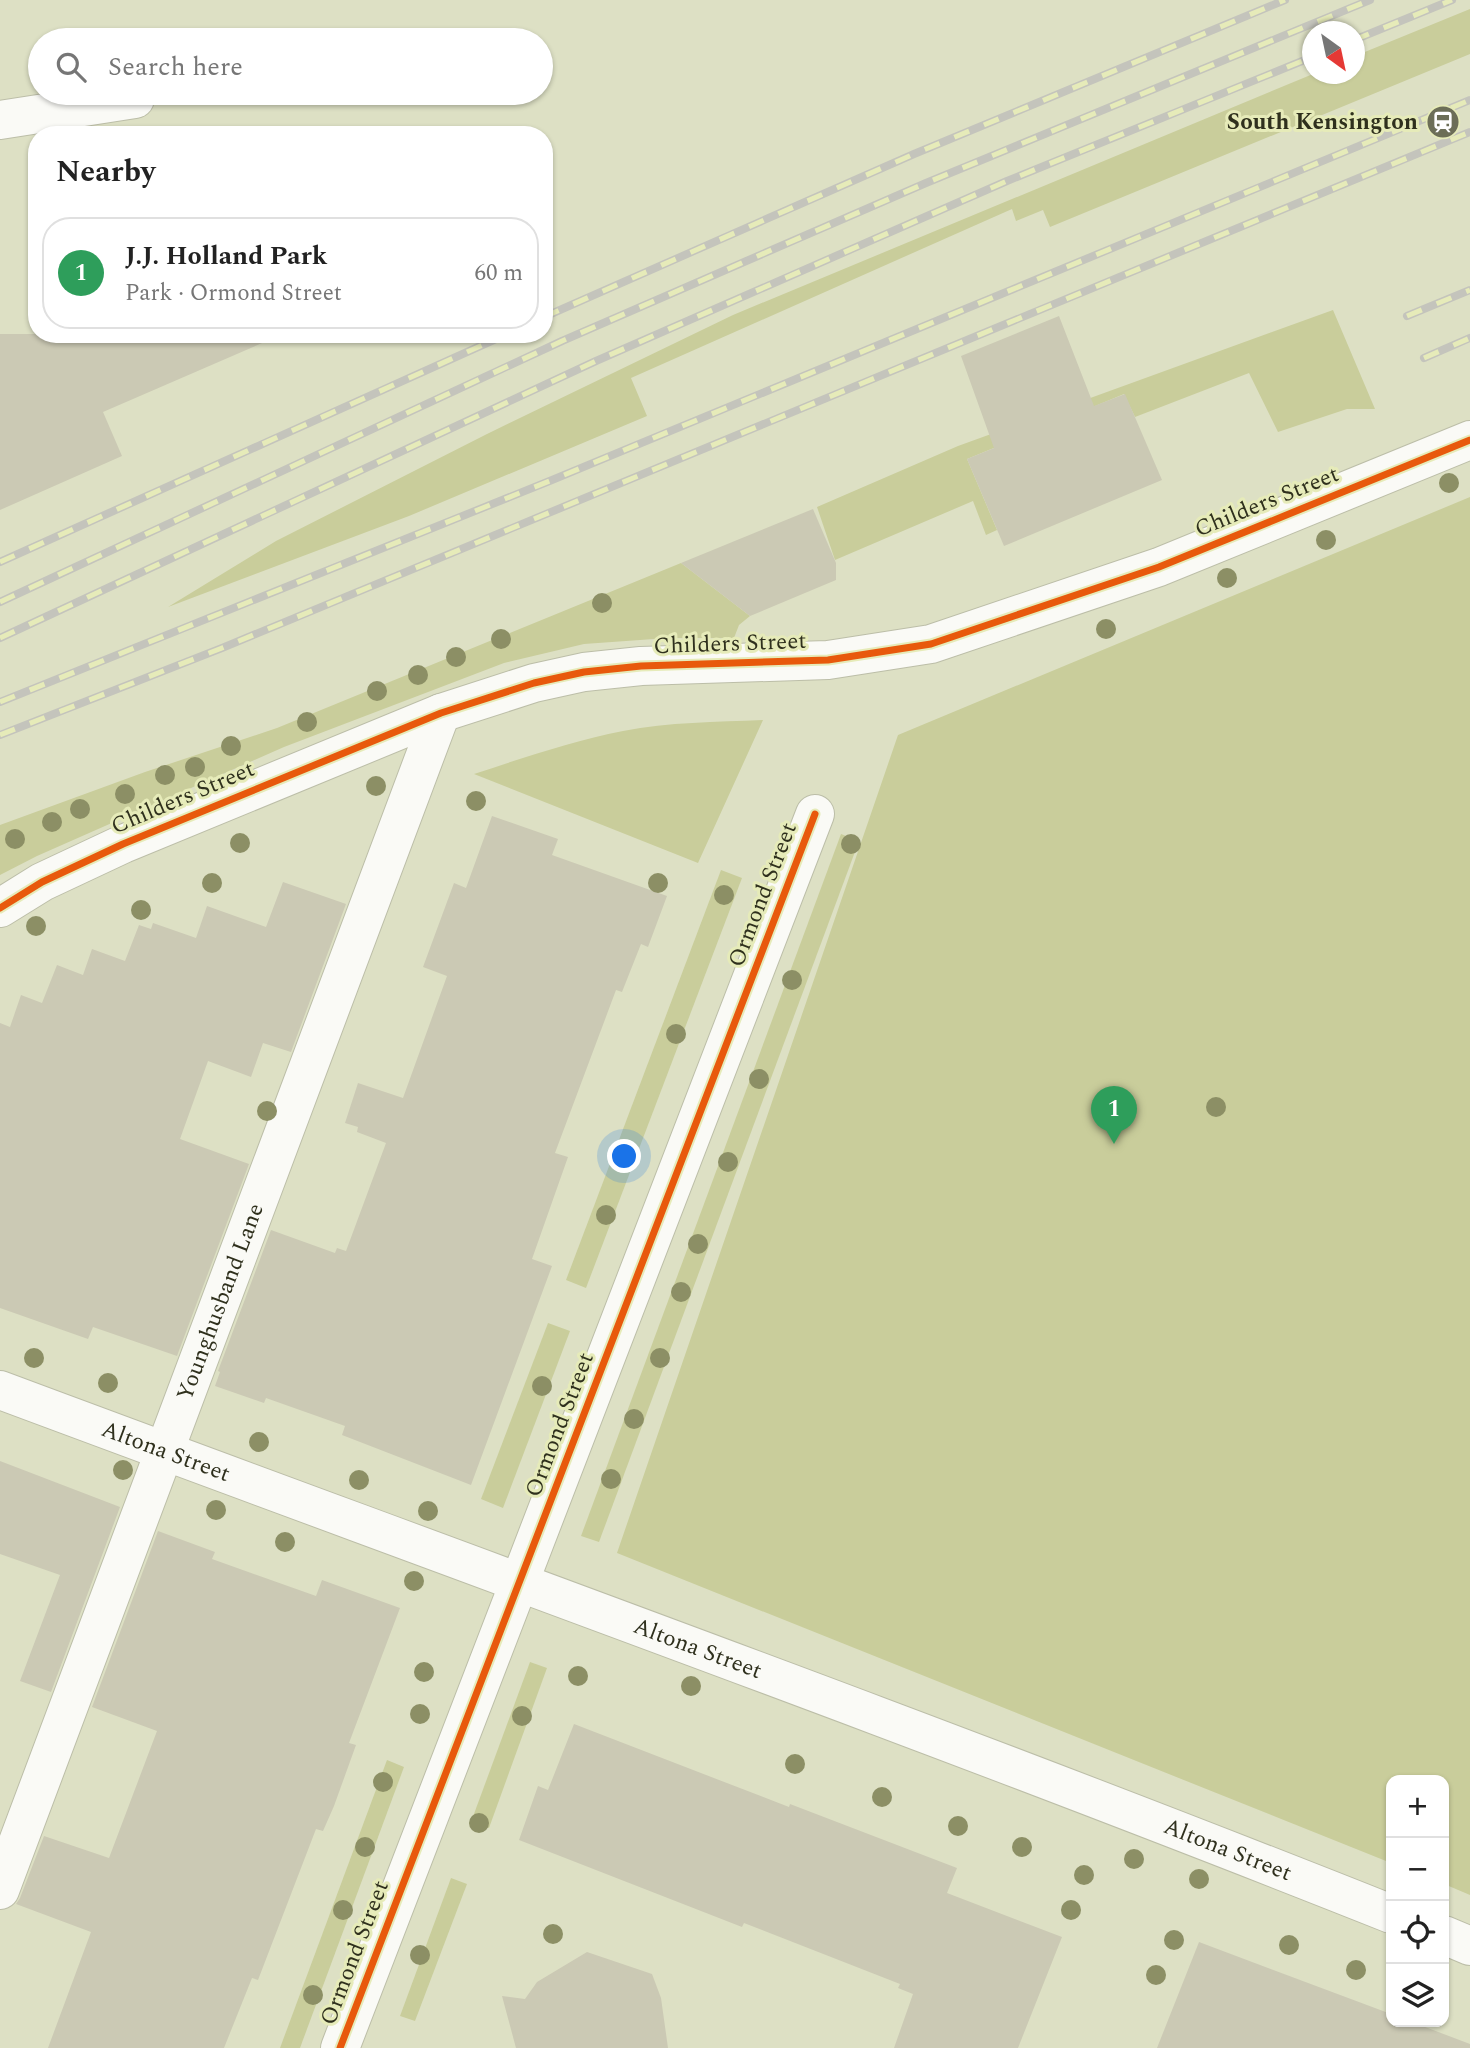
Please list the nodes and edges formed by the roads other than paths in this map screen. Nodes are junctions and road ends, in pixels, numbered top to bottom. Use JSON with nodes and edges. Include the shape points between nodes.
{"nodes":[{"id":1,"x":96,"y":105,"type":"edge"},
{"id":2,"x":0,"y":120,"type":"edge"},
{"id":3,"x":1470,"y":440,"type":"edge"},
{"id":4,"x":441,"y":713,"type":"junction"},
{"id":5,"x":815,"y":814,"type":"dead end"},
{"id":6,"x":0,"y":908,"type":"edge"},
{"id":7,"x":0,"y":1390,"type":"edge"},
{"id":8,"x":165,"y":1451,"type":"junction"},
{"id":9,"x":521,"y":1582,"type":"junction"},
{"id":10,"x":0,"y":1890,"type":"edge"},
{"id":11,"x":1386,"y":1912,"type":"edge"},
{"id":12,"x":1449,"y":1937,"type":"edge"},
{"id":13,"x":1470,"y":1946,"type":"edge"},
{"id":14,"x":340,"y":2048,"type":"edge"}],
"edges":[{"from":1,"to":2,"type":"street"},
{"from":3,"to":4,"type":"street","name":"Childers Street","via":[[1159,567],[931,644],[828,660],[689,663],[584,672]]},
{"from":4,"to":6,"type":"street","name":"Childers Street","via":[[123,844],[42,881]]},
{"from":4,"to":8,"type":"street","name":"Younghusband Lane"},
{"from":5,"to":9,"type":"street","name":"Ormond Street"},
{"from":7,"to":8,"type":"street","name":"Altona Street"},
{"from":8,"to":9,"type":"street","name":"Altona Street"},
{"from":8,"to":10,"type":"street","name":"Younghusband Lane"},
{"from":9,"to":11,"type":"street","name":"Altona Street"},
{"from":9,"to":14,"type":"street","name":"Ormond Street"},
{"from":12,"to":13,"type":"street"}]}
